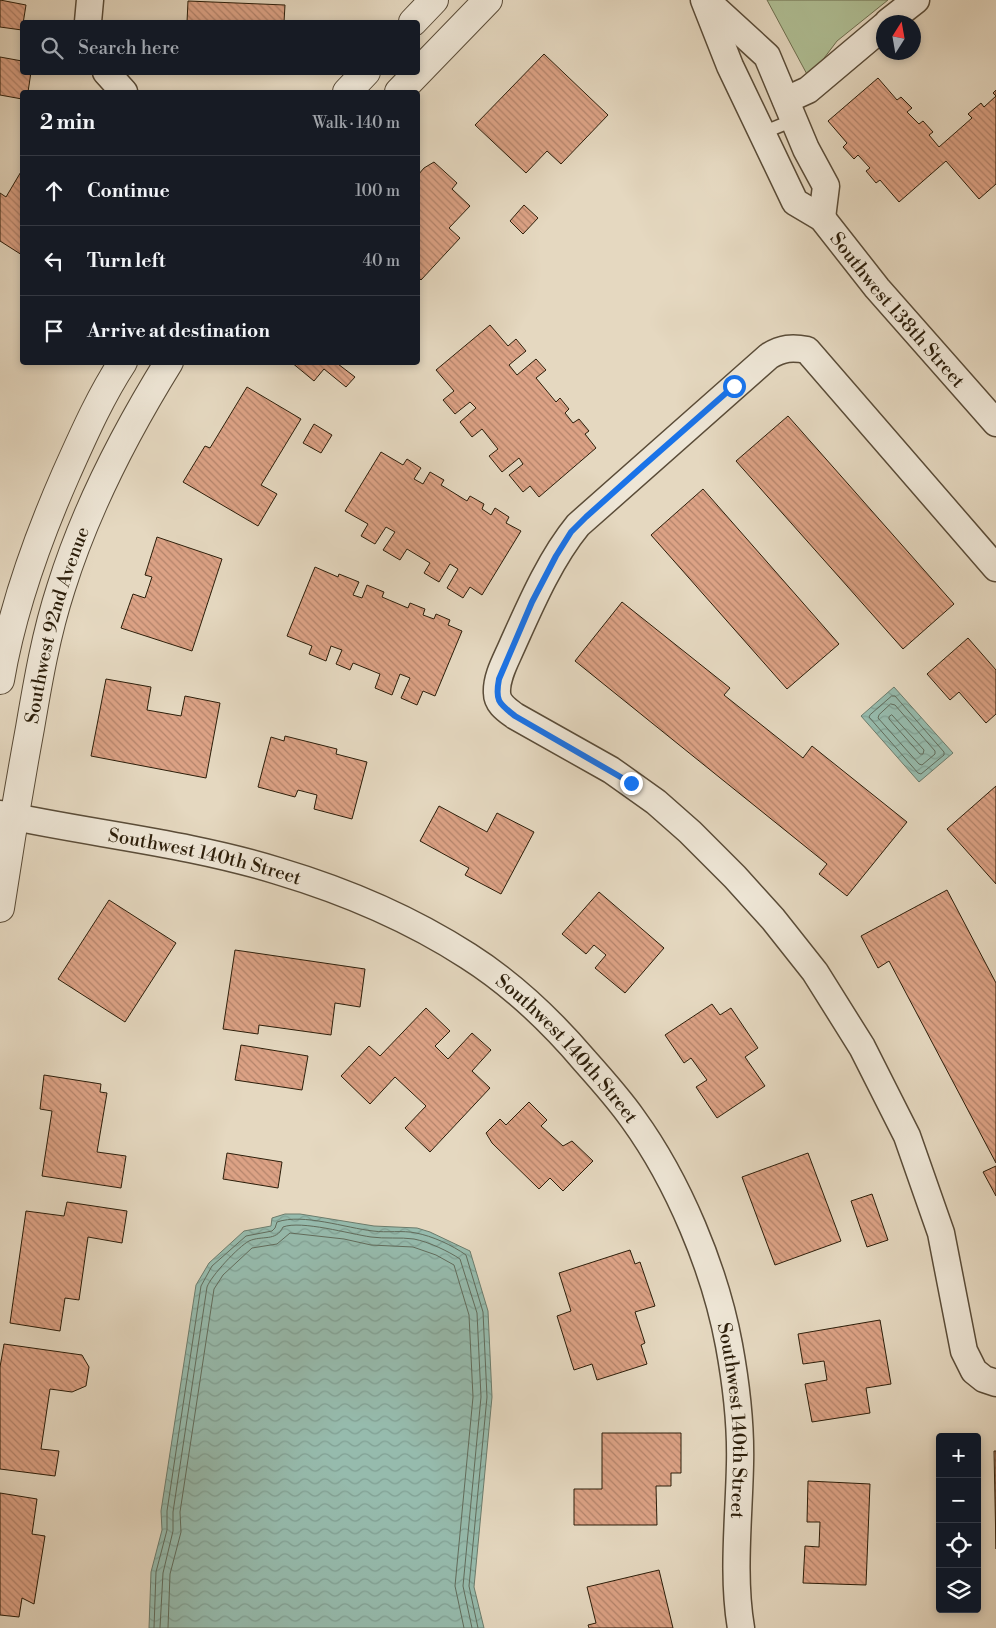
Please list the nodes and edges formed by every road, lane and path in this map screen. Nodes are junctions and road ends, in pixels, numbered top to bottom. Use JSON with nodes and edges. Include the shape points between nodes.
{"nodes":[{"id":1,"x":90,"y":0,"type":"edge"},
{"id":2,"x":434,"y":0,"type":"edge"},
{"id":3,"x":488,"y":0,"type":"edge"},
{"id":4,"x":705,"y":0,"type":"edge"},
{"id":5,"x":916,"y":0,"type":"edge"},
{"id":6,"x":897,"y":15,"type":"edge"},
{"id":7,"x":88,"y":20,"type":"edge"},
{"id":8,"x":415,"y":20,"type":"edge"},
{"id":9,"x":876,"y":33,"type":"edge"},
{"id":10,"x":420,"y":70,"type":"edge"},
{"id":11,"x":109,"y":75,"type":"edge"},
{"id":12,"x":363,"y":75,"type":"edge"},
{"id":13,"x":415,"y":75,"type":"edge"},
{"id":14,"x":122,"y":90,"type":"edge"},
{"id":15,"x":350,"y":90,"type":"edge"},
{"id":16,"x":401,"y":90,"type":"edge"},
{"id":17,"x":790,"y":110,"type":"junction"},
{"id":18,"x":762,"y":133,"type":"junction"},
{"id":19,"x":822,"y":218,"type":"junction"},
{"id":20,"x":121,"y":365,"type":"edge"},
{"id":21,"x":167,"y":365,"type":"edge"},
{"id":22,"x":996,"y":423,"type":"edge"},
{"id":23,"x":996,"y":568,"type":"edge"},
{"id":24,"x":0,"y":680,"type":"edge"},
{"id":25,"x":7,"y":815,"type":"edge"},
{"id":26,"x":0,"y":908,"type":"edge"},
{"id":27,"x":996,"y":1383,"type":"edge"},
{"id":28,"x":740,"y":1628,"type":"edge"}],
"edges":[{"from":1,"to":7,"type":"street"},
{"from":2,"to":8,"type":"street"},
{"from":3,"to":10,"type":"street"},
{"from":4,"to":17,"type":"street","name":"Southwest 138th Street","via":[[767,56]]},
{"from":4,"to":18,"type":"street","name":"Southwest 138th Street","via":[[730,66]]},
{"from":5,"to":6,"type":"street"},
{"from":9,"to":17,"type":"street","via":[[808,90]]},
{"from":11,"to":14,"type":"street"},
{"from":12,"to":15,"type":"street"},
{"from":13,"to":16,"type":"street"},
{"from":17,"to":18,"type":"lane"},
{"from":17,"to":19,"type":"street","name":"Southwest 138th Street","via":[[826,186]]},
{"from":18,"to":19,"type":"street","name":"Southwest 138th Street","via":[[795,202]]},
{"from":19,"to":22,"type":"street","name":"Southwest 138th Street","via":[[877,288]]},
{"from":20,"to":24,"type":"street","name":"Southwest 92nd Avenue","via":[[82,437],[50,512],[5,648]]},
{"from":21,"to":25,"type":"street","name":"Southwest 92nd Avenue","via":[[113,460],[84,524],[61,588]]},
{"from":23,"to":27,"type":"street","via":[[807,350],[786,348],[769,356],[578,524],[532,602],[504,664],[496,692],[502,706],[515,716],[611,770],[663,808],[773,918],[815,972],[862,1047],[907,1136],[941,1233],[964,1351],[974,1371]]},
{"from":25,"to":26,"type":"street","name":"Southwest 92nd Avenue"},
{"from":25,"to":28,"type":"street","name":"Southwest 140th Street","via":[[240,860],[344,892],[410,922],[469,956],[541,1013],[580,1055],[617,1097],[650,1143],[710,1272],[730,1349],[738,1421],[737,1596]]}]}
